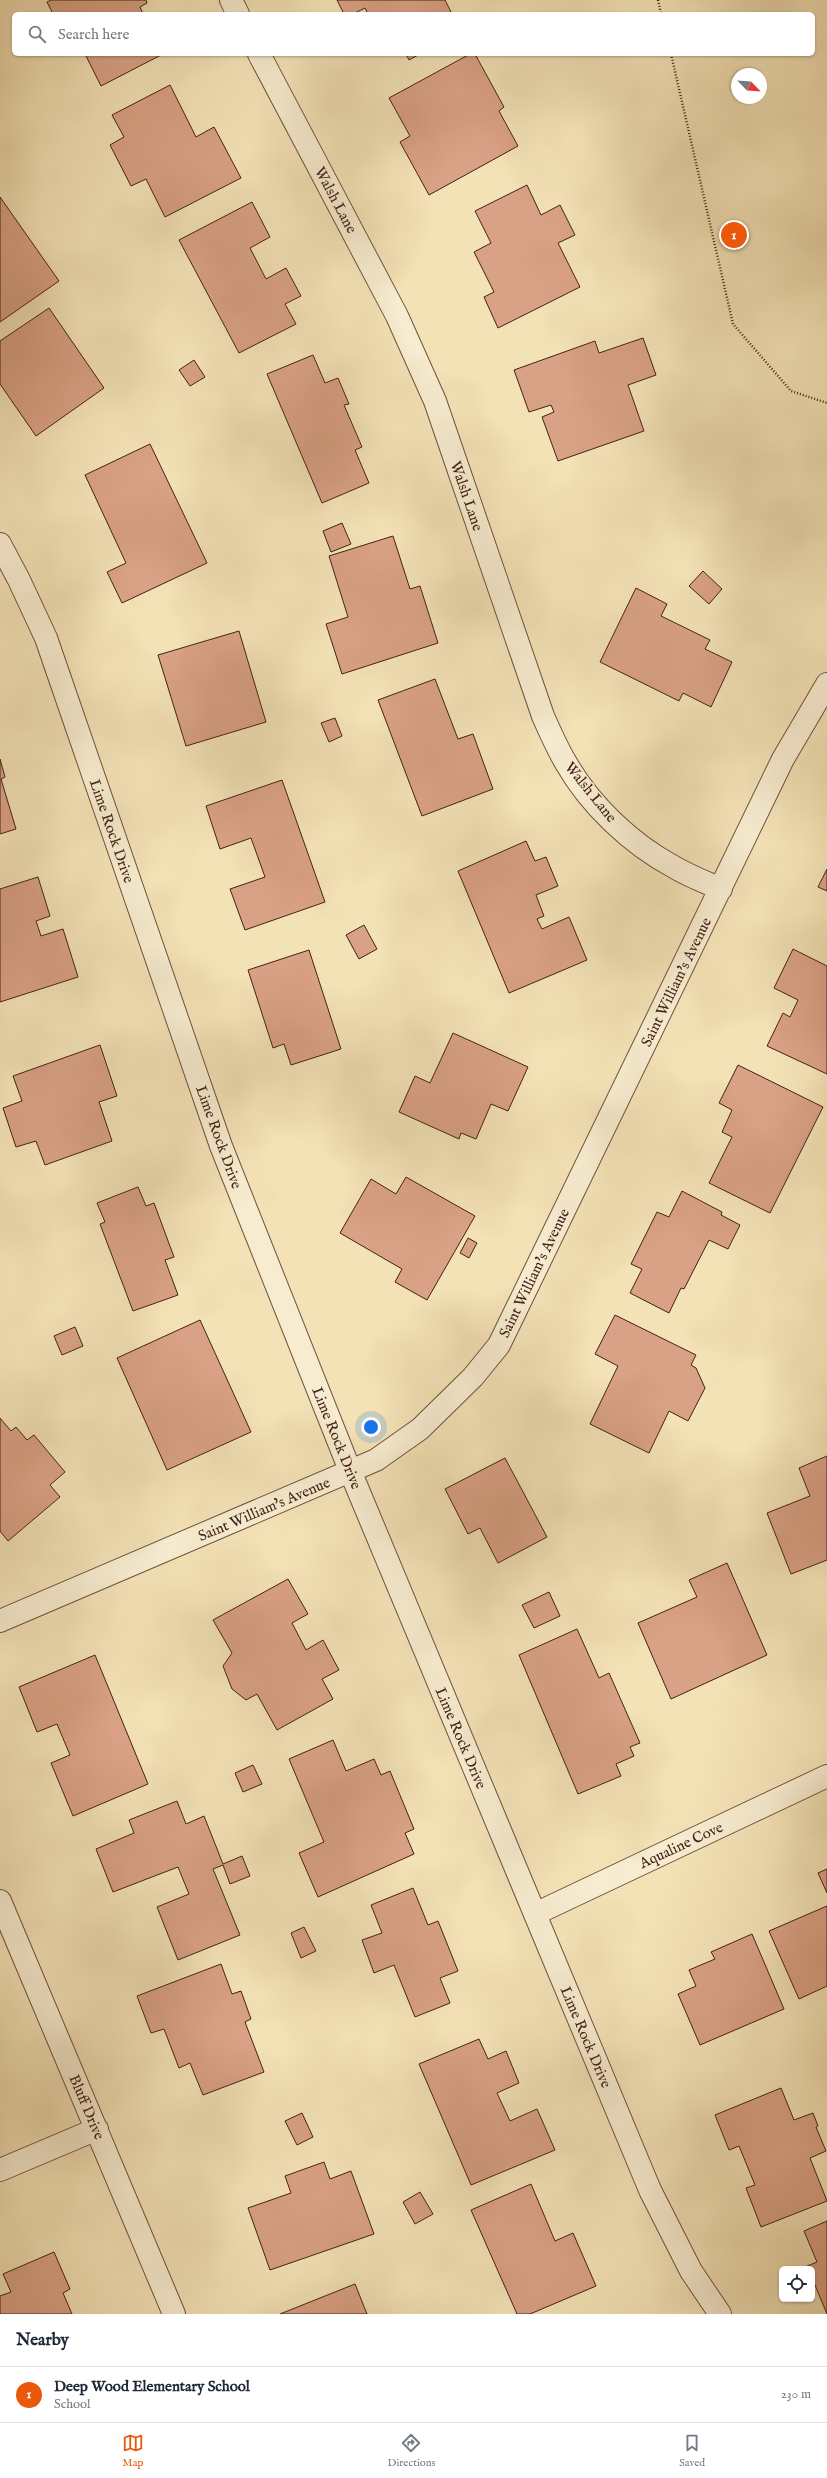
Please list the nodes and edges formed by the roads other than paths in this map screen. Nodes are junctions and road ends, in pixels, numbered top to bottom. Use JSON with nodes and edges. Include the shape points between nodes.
{"nodes":[{"id":1,"x":231,"y":0,"type":"edge"},
{"id":2,"x":237,"y":12,"type":"edge"},
{"id":3,"x":260,"y":56,"type":"edge"},
{"id":4,"x":0,"y":544,"type":"edge"},
{"id":5,"x":827,"y":684,"type":"edge"},
{"id":6,"x":721,"y":889,"type":"junction"},
{"id":7,"x":351,"y":1473,"type":"junction"},
{"id":8,"x":0,"y":1621,"type":"edge"},
{"id":9,"x":827,"y":1776,"type":"edge"},
{"id":10,"x":0,"y":1901,"type":"edge"},
{"id":11,"x":535,"y":1914,"type":"junction"},
{"id":12,"x":97,"y":2129,"type":"junction"},
{"id":13,"x":0,"y":2170,"type":"edge"},
{"id":14,"x":174,"y":2314,"type":"edge"},
{"id":15,"x":720,"y":2314,"type":"edge"}],
"edges":[{"from":1,"to":2,"type":"street"},
{"from":3,"to":6,"type":"street","name":"Walsh Lane","via":[[397,316],[435,400],[543,716],[566,763],[613,823],[653,855],[674,868]]},
{"from":4,"to":7,"type":"street","name":"Lime Rock Drive","via":[[46,638],[221,1146]]},
{"from":5,"to":6,"type":"street","name":"Saint William's Avenue","via":[[783,759]]},
{"from":6,"to":7,"type":"street","name":"Saint William's Avenue","via":[[499,1345],[473,1377],[420,1429],[376,1460]]},
{"from":7,"to":8,"type":"street","name":"Saint William's Avenue"},
{"from":7,"to":11,"type":"street","name":"Lime Rock Drive"},
{"from":9,"to":11,"type":"street","name":"Aqualine Cove"},
{"from":10,"to":12,"type":"street","name":"Bluff Drive"},
{"from":11,"to":15,"type":"street","name":"Lime Rock Drive","via":[[650,2190],[692,2271]]},
{"from":12,"to":13,"type":"street"},
{"from":12,"to":14,"type":"street","name":"Bluff Drive"}]}
